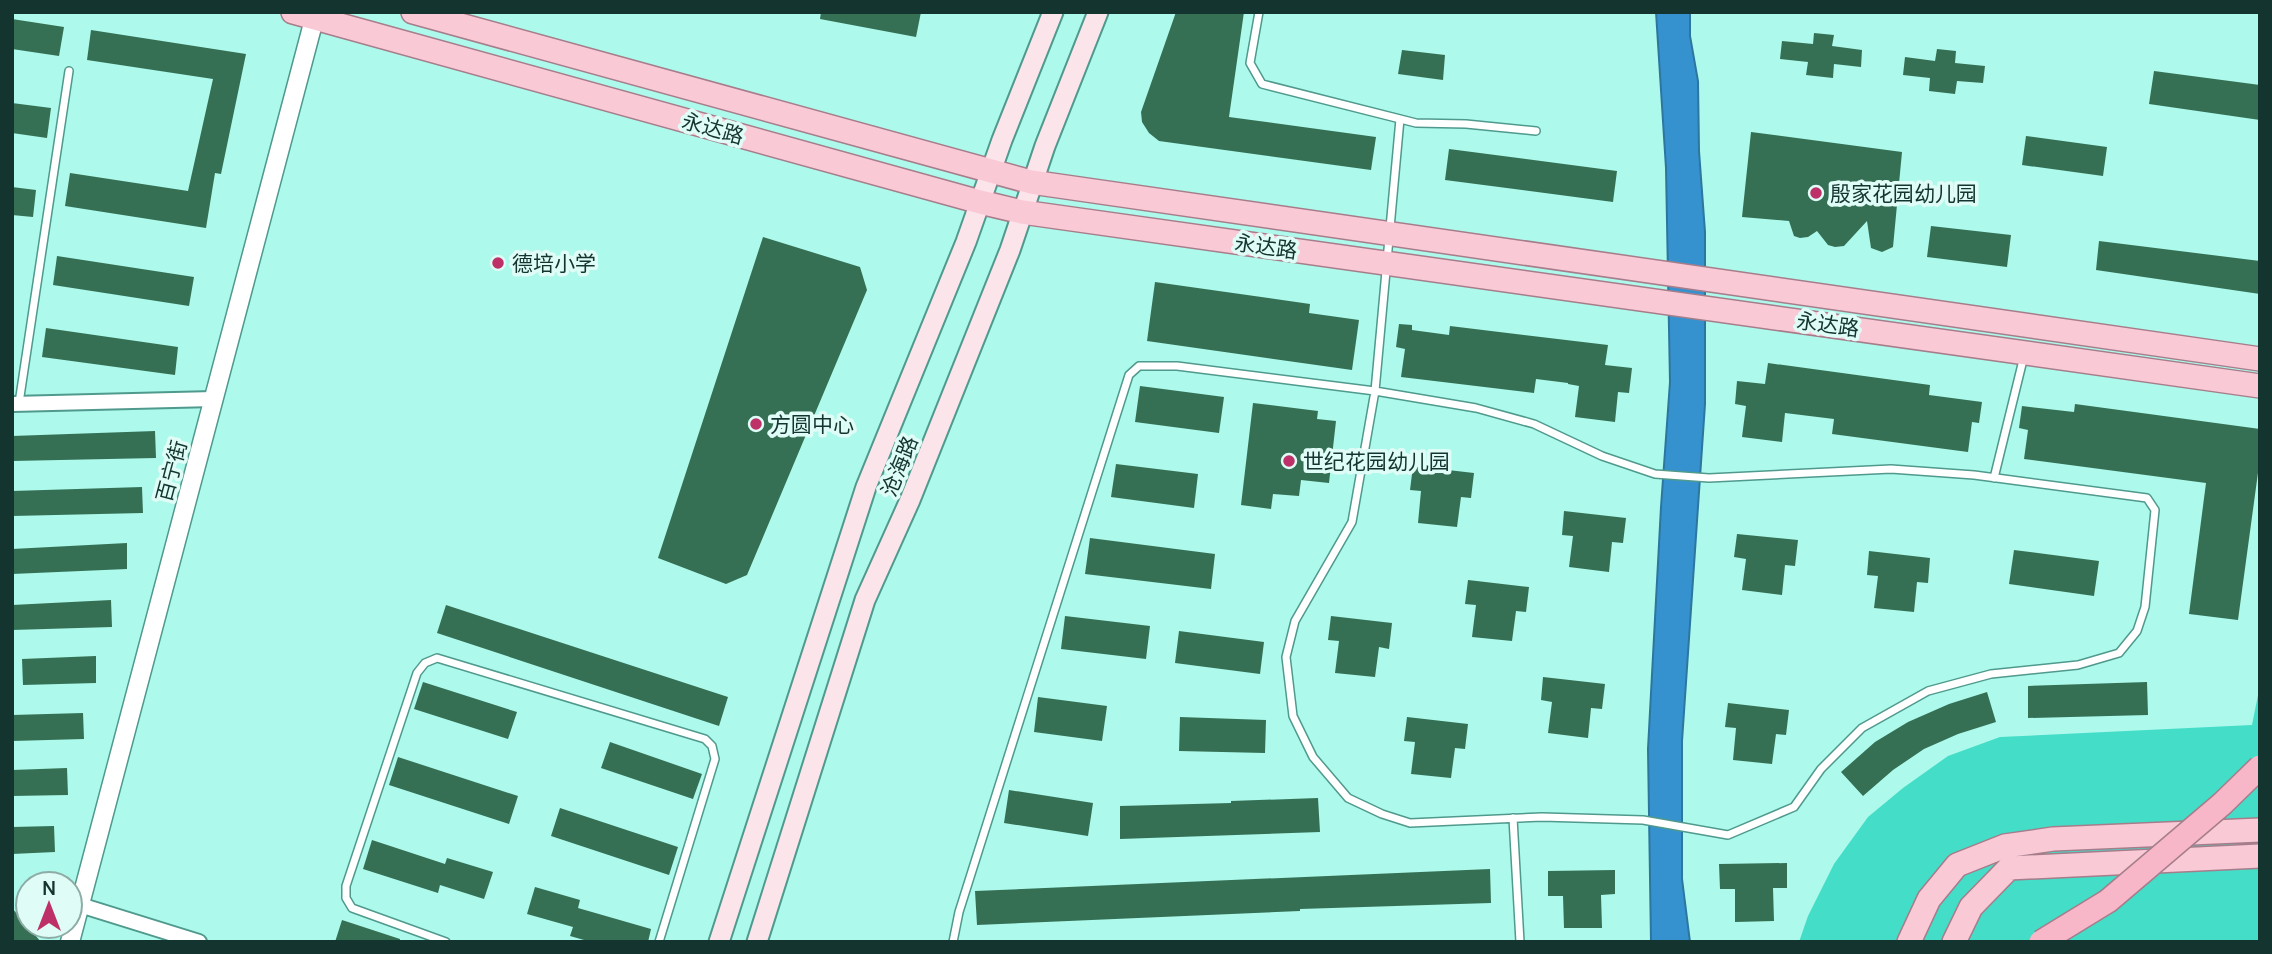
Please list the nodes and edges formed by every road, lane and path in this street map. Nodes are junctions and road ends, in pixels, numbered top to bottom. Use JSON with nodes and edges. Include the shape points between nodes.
{"nodes":[{"id":1,"x":413,"y":12,"type":"edge"},
{"id":2,"x":1053,"y":12,"type":"edge"},
{"id":3,"x":1098,"y":12,"type":"edge"},
{"id":4,"x":1259,"y":12,"type":"edge"},
{"id":5,"x":308,"y":14,"type":"edge"},
{"id":6,"x":69,"y":71,"type":"dead end"},
{"id":7,"x":1400,"y":119,"type":"junction"},
{"id":8,"x":1536,"y":131,"type":"dead end"},
{"id":9,"x":991,"y":171,"type":"junction"},
{"id":10,"x":1031,"y":182,"type":"junction"},
{"id":11,"x":980,"y":202,"type":"junction"},
{"id":12,"x":1022,"y":212,"type":"junction"},
{"id":13,"x":1389,"y":234,"type":"junction"},
{"id":14,"x":1387,"y":263,"type":"junction"},
{"id":15,"x":2025,"y":352,"type":"junction"},
{"id":16,"x":2260,"y":359,"type":"edge"},
{"id":17,"x":2260,"y":386,"type":"edge"},
{"id":18,"x":1375,"y":391,"type":"junction"},
{"id":19,"x":214,"y":398,"type":"junction"},
{"id":20,"x":16,"y":404,"type":"edge"},
{"id":21,"x":1994,"y":478,"type":"junction"},
{"id":22,"x":2260,"y":766,"type":"edge"},
{"id":23,"x":1513,"y":818,"type":"junction"},
{"id":24,"x":2260,"y":830,"type":"edge"},
{"id":25,"x":2260,"y":856,"type":"edge"},
{"id":26,"x":84,"y":890,"type":"edge"},
{"id":27,"x":84,"y":906,"type":"edge"},
{"id":28,"x":199,"y":942,"type":"edge"},
{"id":29,"x":446,"y":942,"type":"edge"},
{"id":30,"x":659,"y":942,"type":"edge"},
{"id":31,"x":719,"y":942,"type":"edge"},
{"id":32,"x":757,"y":942,"type":"edge"},
{"id":33,"x":953,"y":942,"type":"edge"},
{"id":34,"x":1520,"y":942,"type":"edge"},
{"id":35,"x":1909,"y":942,"type":"edge"},
{"id":36,"x":1954,"y":942,"type":"edge"},
{"id":37,"x":2041,"y":942,"type":"edge"}],
"edges":[{"from":1,"to":9,"type":"main road","name":"永达路"},
{"from":2,"to":9,"type":"main road","name":"沧海路"},
{"from":3,"to":10,"type":"main road","name":"沧海路"},
{"from":4,"to":7,"type":"lane","via":[[1250,63],[1262,84]]},
{"from":5,"to":11,"type":"main road","name":"永达路"},
{"from":5,"to":19,"type":"street","name":"百宁街"},
{"from":6,"to":20,"type":"lane"},
{"from":7,"to":8,"type":"lane"},
{"from":7,"to":13,"type":"lane"},
{"from":9,"to":10,"type":"main road","name":"永达路"},
{"from":9,"to":11,"type":"main road","name":"沧海路"},
{"from":10,"to":12,"type":"main road","name":"沧海路"},
{"from":10,"to":13,"type":"main road","name":"永达路"},
{"from":11,"to":12,"type":"main road","name":"永达路"},
{"from":11,"to":31,"type":"main road","name":"沧海路","via":[[866,487]]},
{"from":12,"to":14,"type":"main road","name":"永达路"},
{"from":12,"to":32,"type":"main road","name":"沧海路","via":[[911,500],[865,600]]},
{"from":13,"to":14,"type":"lane"},
{"from":13,"to":16,"type":"main road","name":"永达路"},
{"from":14,"to":15,"type":"main road","name":"永达路"},
{"from":14,"to":18,"type":"lane"},
{"from":15,"to":17,"type":"main road","name":"永达路"},
{"from":15,"to":21,"type":"lane"},
{"from":18,"to":21,"type":"lane","via":[[1476,408],[1534,424],[1654,474],[1709,478],[1891,469]]},
{"from":18,"to":23,"type":"lane","via":[[1352,522],[1295,621],[1286,657],[1293,716],[1313,757],[1348,798],[1382,814],[1410,823]]},
{"from":18,"to":33,"type":"lane","via":[[1177,366],[1139,366],[1129,374]]},
{"from":19,"to":20,"type":"street"},
{"from":19,"to":26,"type":"street","name":"百宁街"},
{"from":21,"to":23,"type":"lane","via":[[2147,498],[2155,510],[2145,607],[2137,631],[2119,653],[2078,665],[1991,674],[1927,691],[1862,727],[1821,769],[1794,807],[1728,835],[1643,820]]},
{"from":22,"to":37,"type":"highway","bridge":true,"via":[[2108,901]]},
{"from":23,"to":34,"type":"lane"},
{"from":24,"to":35,"type":"main road","via":[[2053,839],[2005,846],[1957,865],[1930,899]]},
{"from":25,"to":36,"type":"main road","via":[[2009,868],[1971,907]]},
{"from":27,"to":28,"type":"street"},
{"from":29,"to":30,"type":"lane","via":[[352,908],[346,898],[346,886],[416,673],[438,658],[705,739],[712,746],[715,759]]}]}
